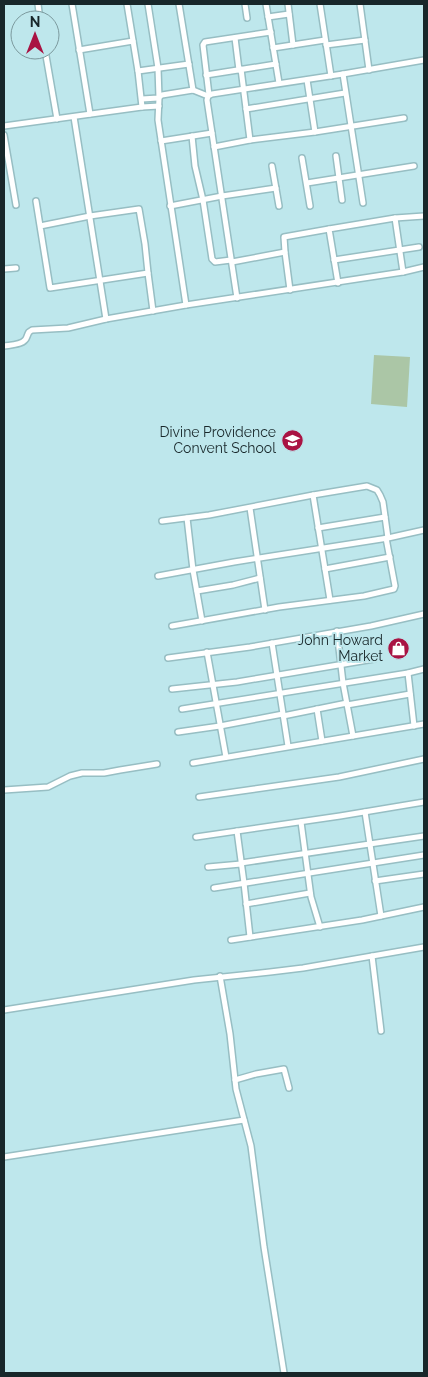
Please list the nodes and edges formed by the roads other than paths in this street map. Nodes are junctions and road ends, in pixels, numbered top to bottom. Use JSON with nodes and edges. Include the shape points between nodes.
{"nodes":[{"id":1,"x":72,"y":4,"type":"edge"},
{"id":2,"x":127,"y":4,"type":"edge"},
{"id":3,"x":148,"y":4,"type":"edge"},
{"id":4,"x":179,"y":4,"type":"edge"},
{"id":5,"x":245,"y":4,"type":"edge"},
{"id":6,"x":266,"y":4,"type":"edge"},
{"id":7,"x":288,"y":4,"type":"edge"},
{"id":8,"x":320,"y":4,"type":"edge"},
{"id":9,"x":360,"y":4,"type":"edge"},
{"id":10,"x":289,"y":14,"type":"junction"},
{"id":11,"x":268,"y":17,"type":"junction"},
{"id":12,"x":247,"y":18,"type":"dead end"},
{"id":13,"x":271,"y":32,"type":"junction"},
{"id":14,"x":235,"y":38,"type":"junction"},
{"id":15,"x":133,"y":40,"type":"junction"},
{"id":16,"x":365,"y":40,"type":"junction"},
{"id":17,"x":326,"y":42,"type":"junction"},
{"id":18,"x":293,"y":45,"type":"junction"},
{"id":19,"x":273,"y":48,"type":"junction"},
{"id":20,"x":79,"y":50,"type":"junction"},
{"id":21,"x":47,"y":60,"type":"edge"},
{"id":22,"x":424,"y":60,"type":"edge"},
{"id":23,"x":189,"y":64,"type":"junction"},
{"id":24,"x":276,"y":64,"type":"junction"},
{"id":25,"x":158,"y":68,"type":"junction"},
{"id":26,"x":240,"y":69,"type":"junction"},
{"id":27,"x":368,"y":70,"type":"junction"},
{"id":28,"x":138,"y":71,"type":"junction"},
{"id":29,"x":342,"y":74,"type":"junction"},
{"id":30,"x":206,"y":75,"type":"junction"},
{"id":31,"x":331,"y":76,"type":"junction"},
{"id":32,"x":307,"y":80,"type":"junction"},
{"id":33,"x":279,"y":83,"type":"junction"},
{"id":34,"x":244,"y":89,"type":"junction"},
{"id":35,"x":193,"y":90,"type":"junction"},
{"id":36,"x":345,"y":93,"type":"junction"},
{"id":37,"x":208,"y":96,"type":"junction"},
{"id":38,"x":159,"y":98,"type":"junction"},
{"id":39,"x":310,"y":98,"type":"junction"},
{"id":40,"x":142,"y":99,"type":"junction"},
{"id":41,"x":159,"y":106,"type":"junction"},
{"id":42,"x":142,"y":107,"type":"junction"},
{"id":43,"x":246,"y":109,"type":"junction"},
{"id":44,"x":90,"y":114,"type":"junction"},
{"id":45,"x":74,"y":117,"type":"junction"},
{"id":46,"x":404,"y":118,"type":"dead end"},
{"id":47,"x":57,"y":119,"type":"junction"},
{"id":48,"x":4,"y":126,"type":"edge"},
{"id":49,"x":351,"y":126,"type":"junction"},
{"id":50,"x":315,"y":132,"type":"junction"},
{"id":51,"x":212,"y":133,"type":"junction"},
{"id":52,"x":4,"y":135,"type":"edge"},
{"id":53,"x":192,"y":136,"type":"junction"},
{"id":54,"x":250,"y":140,"type":"junction"},
{"id":55,"x":161,"y":141,"type":"junction"},
{"id":56,"x":214,"y":147,"type":"junction"},
{"id":57,"x":336,"y":156,"type":"dead end"},
{"id":58,"x":302,"y":158,"type":"dead end"},
{"id":59,"x":272,"y":166,"type":"dead end"},
{"id":60,"x":414,"y":166,"type":"dead end"},
{"id":61,"x":358,"y":176,"type":"junction"},
{"id":62,"x":339,"y":178,"type":"junction"},
{"id":63,"x":306,"y":183,"type":"junction"},
{"id":64,"x":276,"y":188,"type":"junction"},
{"id":65,"x":222,"y":196,"type":"junction"},
{"id":66,"x":203,"y":200,"type":"junction"},
{"id":67,"x":342,"y":200,"type":"dead end"},
{"id":68,"x":36,"y":201,"type":"dead end"},
{"id":69,"x":363,"y":203,"type":"dead end"},
{"id":70,"x":16,"y":205,"type":"dead end"},
{"id":71,"x":170,"y":206,"type":"junction"},
{"id":72,"x":278,"y":206,"type":"dead end"},
{"id":73,"x":310,"y":206,"type":"dead end"},
{"id":74,"x":90,"y":216,"type":"junction"},
{"id":75,"x":424,"y":216,"type":"edge"},
{"id":76,"x":395,"y":218,"type":"junction"},
{"id":77,"x":40,"y":226,"type":"junction"},
{"id":78,"x":329,"y":229,"type":"junction"},
{"id":79,"x":419,"y":247,"type":"dead end"},
{"id":80,"x":400,"y":250,"type":"junction"},
{"id":81,"x":285,"y":252,"type":"junction"},
{"id":82,"x":334,"y":260,"type":"junction"},
{"id":83,"x":232,"y":261,"type":"junction"},
{"id":84,"x":16,"y":268,"type":"dead end"},
{"id":85,"x":424,"y":268,"type":"edge"},
{"id":86,"x":4,"y":270,"type":"edge"},
{"id":87,"x":403,"y":272,"type":"junction"},
{"id":88,"x":148,"y":273,"type":"junction"},
{"id":89,"x":100,"y":281,"type":"junction"},
{"id":90,"x":338,"y":283,"type":"junction"},
{"id":91,"x":290,"y":290,"type":"junction"},
{"id":92,"x":237,"y":298,"type":"junction"},
{"id":93,"x":186,"y":306,"type":"junction"},
{"id":94,"x":153,"y":311,"type":"junction"},
{"id":95,"x":106,"y":319,"type":"junction"},
{"id":96,"x":4,"y":346,"type":"edge"},
{"id":97,"x":313,"y":495,"type":"junction"},
{"id":98,"x":250,"y":508,"type":"junction"},
{"id":99,"x":385,"y":517,"type":"junction"},
{"id":100,"x":187,"y":518,"type":"junction"},
{"id":101,"x":162,"y":520,"type":"dead end"},
{"id":102,"x":318,"y":528,"type":"junction"},
{"id":103,"x":424,"y":530,"type":"edge"},
{"id":104,"x":387,"y":538,"type":"junction"},
{"id":105,"x":321,"y":548,"type":"junction"},
{"id":106,"x":390,"y":557,"type":"junction"},
{"id":107,"x":257,"y":558,"type":"junction"},
{"id":108,"x":325,"y":569,"type":"junction"},
{"id":109,"x":193,"y":570,"type":"junction"},
{"id":110,"x":158,"y":576,"type":"dead end"},
{"id":111,"x":260,"y":578,"type":"junction"},
{"id":112,"x":196,"y":591,"type":"junction"},
{"id":113,"x":330,"y":600,"type":"junction"},
{"id":114,"x":265,"y":610,"type":"junction"},
{"id":115,"x":424,"y":614,"type":"edge"},
{"id":116,"x":202,"y":621,"type":"junction"},
{"id":117,"x":172,"y":626,"type":"dead end"},
{"id":118,"x":336,"y":631,"type":"junction"},
{"id":119,"x":272,"y":643,"type":"junction"},
{"id":120,"x":207,"y":652,"type":"junction"},
{"id":121,"x":168,"y":658,"type":"dead end"},
{"id":122,"x":374,"y":659,"type":"dead end"},
{"id":123,"x":341,"y":664,"type":"junction"},
{"id":124,"x":424,"y":670,"type":"edge"},
{"id":125,"x":408,"y":673,"type":"junction"},
{"id":126,"x":276,"y":675,"type":"junction"},
{"id":127,"x":343,"y":683,"type":"junction"},
{"id":128,"x":212,"y":684,"type":"junction"},
{"id":129,"x":172,"y":689,"type":"dead end"},
{"id":130,"x":280,"y":694,"type":"junction"},
{"id":131,"x":410,"y":694,"type":"junction"},
{"id":132,"x":216,"y":704,"type":"junction"},
{"id":133,"x":347,"y":704,"type":"junction"},
{"id":134,"x":182,"y":709,"type":"dead end"},
{"id":135,"x":317,"y":709,"type":"junction"},
{"id":136,"x":283,"y":715,"type":"junction"},
{"id":137,"x":424,"y":724,"type":"edge"},
{"id":138,"x":220,"y":726,"type":"junction"},
{"id":139,"x":414,"y":726,"type":"junction"},
{"id":140,"x":178,"y":732,"type":"dead end"},
{"id":141,"x":353,"y":736,"type":"junction"},
{"id":142,"x":322,"y":741,"type":"junction"},
{"id":143,"x":288,"y":746,"type":"junction"},
{"id":144,"x":226,"y":757,"type":"junction"},
{"id":145,"x":424,"y":760,"type":"edge"},
{"id":146,"x":193,"y":763,"type":"dead end"},
{"id":147,"x":157,"y":764,"type":"dead end"},
{"id":148,"x":4,"y":790,"type":"edge"},
{"id":149,"x":199,"y":797,"type":"dead end"},
{"id":150,"x":424,"y":802,"type":"edge"},
{"id":151,"x":365,"y":812,"type":"junction"},
{"id":152,"x":301,"y":822,"type":"junction"},
{"id":153,"x":237,"y":831,"type":"junction"},
{"id":154,"x":424,"y":836,"type":"edge"},
{"id":155,"x":196,"y":837,"type":"dead end"},
{"id":156,"x":370,"y":845,"type":"junction"},
{"id":157,"x":305,"y":854,"type":"junction"},
{"id":158,"x":424,"y":855,"type":"edge"},
{"id":159,"x":372,"y":863,"type":"junction"},
{"id":160,"x":241,"y":864,"type":"junction"},
{"id":161,"x":208,"y":867,"type":"dead end"},
{"id":162,"x":308,"y":873,"type":"junction"},
{"id":163,"x":424,"y":874,"type":"edge"},
{"id":164,"x":376,"y":881,"type":"junction"},
{"id":165,"x":244,"y":883,"type":"junction"},
{"id":166,"x":214,"y":888,"type":"dead end"},
{"id":167,"x":310,"y":892,"type":"junction"},
{"id":168,"x":246,"y":904,"type":"junction"},
{"id":169,"x":424,"y":907,"type":"edge"},
{"id":170,"x":381,"y":916,"type":"junction"},
{"id":171,"x":320,"y":927,"type":"junction"},
{"id":172,"x":250,"y":937,"type":"junction"},
{"id":173,"x":231,"y":940,"type":"dead end"},
{"id":174,"x":424,"y":947,"type":"edge"},
{"id":175,"x":372,"y":956,"type":"junction"},
{"id":176,"x":220,"y":976,"type":"junction"},
{"id":177,"x":4,"y":1010,"type":"edge"},
{"id":178,"x":381,"y":1031,"type":"dead end"},
{"id":179,"x":235,"y":1080,"type":"junction"},
{"id":180,"x":289,"y":1088,"type":"dead end"},
{"id":181,"x":244,"y":1120,"type":"junction"},
{"id":182,"x":4,"y":1157,"type":"edge"},
{"id":183,"x":284,"y":1373,"type":"edge"}],
"edges":[{"from":1,"to":20,"type":"street"},
{"from":2,"to":15,"type":"street"},
{"from":3,"to":25,"type":"street"},
{"from":4,"to":23,"type":"street"},
{"from":5,"to":12,"type":"street"},
{"from":6,"to":11,"type":"street"},
{"from":7,"to":10,"type":"street"},
{"from":8,"to":17,"type":"street"},
{"from":9,"to":16,"type":"street"},
{"from":10,"to":11,"type":"street"},
{"from":10,"to":18,"type":"street"},
{"from":11,"to":13,"type":"street"},
{"from":13,"to":14,"type":"street"},
{"from":13,"to":19,"type":"street"},
{"from":14,"to":26,"type":"street"},
{"from":14,"to":30,"type":"street","via":[[205,42]]},
{"from":15,"to":20,"type":"street"},
{"from":15,"to":28,"type":"street"},
{"from":16,"to":17,"type":"street"},
{"from":16,"to":27,"type":"street"},
{"from":17,"to":18,"type":"street"},
{"from":17,"to":31,"type":"street"},
{"from":18,"to":19,"type":"street"},
{"from":19,"to":24,"type":"street"},
{"from":20,"to":44,"type":"street"},
{"from":21,"to":47,"type":"street"},
{"from":22,"to":27,"type":"street"},
{"from":23,"to":25,"type":"street"},
{"from":23,"to":35,"type":"street"},
{"from":24,"to":26,"type":"street"},
{"from":24,"to":33,"type":"street"},
{"from":25,"to":28,"type":"street"},
{"from":25,"to":38,"type":"street"},
{"from":26,"to":30,"type":"street"},
{"from":26,"to":34,"type":"street"},
{"from":27,"to":29,"type":"street"},
{"from":28,"to":40,"type":"street"},
{"from":29,"to":31,"type":"street"},
{"from":29,"to":36,"type":"street"},
{"from":30,"to":37,"type":"street"},
{"from":31,"to":32,"type":"street"},
{"from":32,"to":33,"type":"street"},
{"from":32,"to":39,"type":"street"},
{"from":33,"to":34,"type":"street"},
{"from":34,"to":37,"type":"street"},
{"from":34,"to":43,"type":"street"},
{"from":35,"to":37,"type":"street"},
{"from":35,"to":38,"type":"street"},
{"from":36,"to":39,"type":"street"},
{"from":36,"to":49,"type":"street"},
{"from":37,"to":51,"type":"street"},
{"from":38,"to":40,"type":"street"},
{"from":38,"to":41,"type":"street"},
{"from":39,"to":43,"type":"street"},
{"from":39,"to":50,"type":"street"},
{"from":40,"to":42,"type":"street"},
{"from":41,"to":42,"type":"street"},
{"from":41,"to":55,"type":"street"},
{"from":42,"to":44,"type":"street"},
{"from":43,"to":54,"type":"street"},
{"from":44,"to":45,"type":"street"},
{"from":45,"to":47,"type":"street"},
{"from":45,"to":74,"type":"street"},
{"from":46,"to":49,"type":"street"},
{"from":47,"to":48,"type":"street"},
{"from":49,"to":50,"type":"street"},
{"from":49,"to":61,"type":"street"},
{"from":50,"to":54,"type":"street"},
{"from":51,"to":53,"type":"street"},
{"from":51,"to":56,"type":"street"},
{"from":52,"to":70,"type":"street"},
{"from":53,"to":55,"type":"street"},
{"from":53,"to":66,"type":"street"},
{"from":54,"to":56,"type":"street"},
{"from":55,"to":71,"type":"street"},
{"from":56,"to":65,"type":"street"},
{"from":57,"to":62,"type":"street"},
{"from":58,"to":63,"type":"street"},
{"from":59,"to":64,"type":"street"},
{"from":60,"to":61,"type":"street"},
{"from":61,"to":62,"type":"street"},
{"from":61,"to":69,"type":"street"},
{"from":62,"to":63,"type":"street"},
{"from":62,"to":67,"type":"street"},
{"from":63,"to":73,"type":"street"},
{"from":64,"to":65,"type":"street"},
{"from":64,"to":72,"type":"street"},
{"from":65,"to":66,"type":"street"},
{"from":65,"to":83,"type":"street"},
{"from":66,"to":71,"type":"street"},
{"from":66,"to":83,"type":"street","via":[[212,260]]},
{"from":68,"to":77,"type":"street"},
{"from":71,"to":93,"type":"street"},
{"from":74,"to":77,"type":"street"},
{"from":74,"to":88,"type":"street","via":[[139,209]]},
{"from":74,"to":89,"type":"street"},
{"from":75,"to":76,"type":"street"},
{"from":76,"to":78,"type":"street"},
{"from":76,"to":80,"type":"street"},
{"from":77,"to":89,"type":"street","via":[[50,288]]},
{"from":78,"to":81,"type":"street","via":[[285,236]]},
{"from":78,"to":82,"type":"street"},
{"from":79,"to":80,"type":"street"},
{"from":80,"to":82,"type":"street"},
{"from":80,"to":87,"type":"street"},
{"from":81,"to":83,"type":"street"},
{"from":81,"to":91,"type":"street"},
{"from":82,"to":90,"type":"street"},
{"from":83,"to":92,"type":"street"},
{"from":84,"to":86,"type":"street"},
{"from":85,"to":87,"type":"street"},
{"from":87,"to":90,"type":"street"},
{"from":88,"to":89,"type":"street"},
{"from":88,"to":94,"type":"street"},
{"from":89,"to":95,"type":"street"},
{"from":90,"to":91,"type":"street"},
{"from":91,"to":92,"type":"street"},
{"from":92,"to":93,"type":"street"},
{"from":93,"to":94,"type":"street"},
{"from":94,"to":95,"type":"street"},
{"from":95,"to":96,"type":"street","via":[[68,328],[32,330],[23,342]]},
{"from":97,"to":98,"type":"street"},
{"from":97,"to":99,"type":"street","via":[[372,487],[380,495]]},
{"from":97,"to":102,"type":"street"},
{"from":98,"to":100,"type":"street"},
{"from":98,"to":107,"type":"street"},
{"from":99,"to":102,"type":"street"},
{"from":99,"to":104,"type":"street"},
{"from":100,"to":101,"type":"street"},
{"from":100,"to":109,"type":"street"},
{"from":102,"to":105,"type":"street"},
{"from":103,"to":104,"type":"street"},
{"from":104,"to":105,"type":"street"},
{"from":104,"to":106,"type":"street"},
{"from":105,"to":107,"type":"street"},
{"from":105,"to":108,"type":"street"},
{"from":106,"to":108,"type":"street"},
{"from":106,"to":113,"type":"street","via":[[394,589]]},
{"from":107,"to":109,"type":"street"},
{"from":107,"to":111,"type":"street"},
{"from":108,"to":113,"type":"street"},
{"from":109,"to":110,"type":"street"},
{"from":109,"to":112,"type":"street"},
{"from":111,"to":112,"type":"street"},
{"from":111,"to":114,"type":"street"},
{"from":112,"to":116,"type":"street"},
{"from":113,"to":114,"type":"street"},
{"from":114,"to":116,"type":"street"},
{"from":115,"to":118,"type":"street"},
{"from":116,"to":117,"type":"street"},
{"from":118,"to":119,"type":"street"},
{"from":118,"to":123,"type":"street"},
{"from":119,"to":120,"type":"street"},
{"from":119,"to":126,"type":"street"},
{"from":120,"to":121,"type":"street"},
{"from":120,"to":128,"type":"street"},
{"from":122,"to":123,"type":"street"},
{"from":123,"to":126,"type":"street"},
{"from":123,"to":127,"type":"street"},
{"from":124,"to":125,"type":"street"},
{"from":125,"to":127,"type":"street"},
{"from":125,"to":131,"type":"street"},
{"from":126,"to":128,"type":"street"},
{"from":126,"to":130,"type":"street"},
{"from":127,"to":130,"type":"street"},
{"from":127,"to":133,"type":"street"},
{"from":128,"to":129,"type":"street"},
{"from":128,"to":132,"type":"street"},
{"from":130,"to":132,"type":"street"},
{"from":130,"to":136,"type":"street"},
{"from":131,"to":133,"type":"street"},
{"from":131,"to":139,"type":"street"},
{"from":132,"to":134,"type":"street"},
{"from":132,"to":138,"type":"street"},
{"from":133,"to":135,"type":"street"},
{"from":133,"to":141,"type":"street"},
{"from":135,"to":136,"type":"street"},
{"from":135,"to":142,"type":"street"},
{"from":136,"to":138,"type":"street"},
{"from":136,"to":143,"type":"street"},
{"from":137,"to":139,"type":"street"},
{"from":138,"to":140,"type":"street"},
{"from":138,"to":144,"type":"street"},
{"from":139,"to":141,"type":"street"},
{"from":141,"to":142,"type":"street"},
{"from":142,"to":143,"type":"street"},
{"from":143,"to":144,"type":"street"},
{"from":144,"to":146,"type":"street"},
{"from":145,"to":149,"type":"street","via":[[329,779]]},
{"from":147,"to":148,"type":"street","via":[[104,773],[82,773],[48,787]]},
{"from":150,"to":151,"type":"street"},
{"from":151,"to":152,"type":"street"},
{"from":151,"to":156,"type":"street"},
{"from":152,"to":153,"type":"street"},
{"from":152,"to":157,"type":"street"},
{"from":153,"to":155,"type":"street"},
{"from":153,"to":160,"type":"street"},
{"from":154,"to":156,"type":"street"},
{"from":156,"to":157,"type":"street"},
{"from":156,"to":159,"type":"street"},
{"from":157,"to":160,"type":"street"},
{"from":157,"to":162,"type":"street"},
{"from":158,"to":159,"type":"street"},
{"from":159,"to":162,"type":"street"},
{"from":159,"to":164,"type":"street"},
{"from":160,"to":161,"type":"street"},
{"from":160,"to":165,"type":"street"},
{"from":162,"to":165,"type":"street"},
{"from":162,"to":167,"type":"street"},
{"from":163,"to":164,"type":"street"},
{"from":164,"to":170,"type":"street"},
{"from":165,"to":166,"type":"street"},
{"from":165,"to":168,"type":"street"},
{"from":167,"to":168,"type":"street"},
{"from":167,"to":171,"type":"street"},
{"from":168,"to":172,"type":"street"},
{"from":169,"to":170,"type":"street"},
{"from":170,"to":171,"type":"street"},
{"from":171,"to":172,"type":"street"},
{"from":172,"to":173,"type":"street"},
{"from":174,"to":175,"type":"street"},
{"from":175,"to":176,"type":"street","via":[[270,972]]},
{"from":175,"to":178,"type":"street"},
{"from":176,"to":177,"type":"street"},
{"from":176,"to":179,"type":"street"},
{"from":179,"to":180,"type":"street","via":[[284,1069]]},
{"from":179,"to":181,"type":"street"},
{"from":181,"to":182,"type":"street"},
{"from":181,"to":183,"type":"street","via":[[251,1146]]}]}
